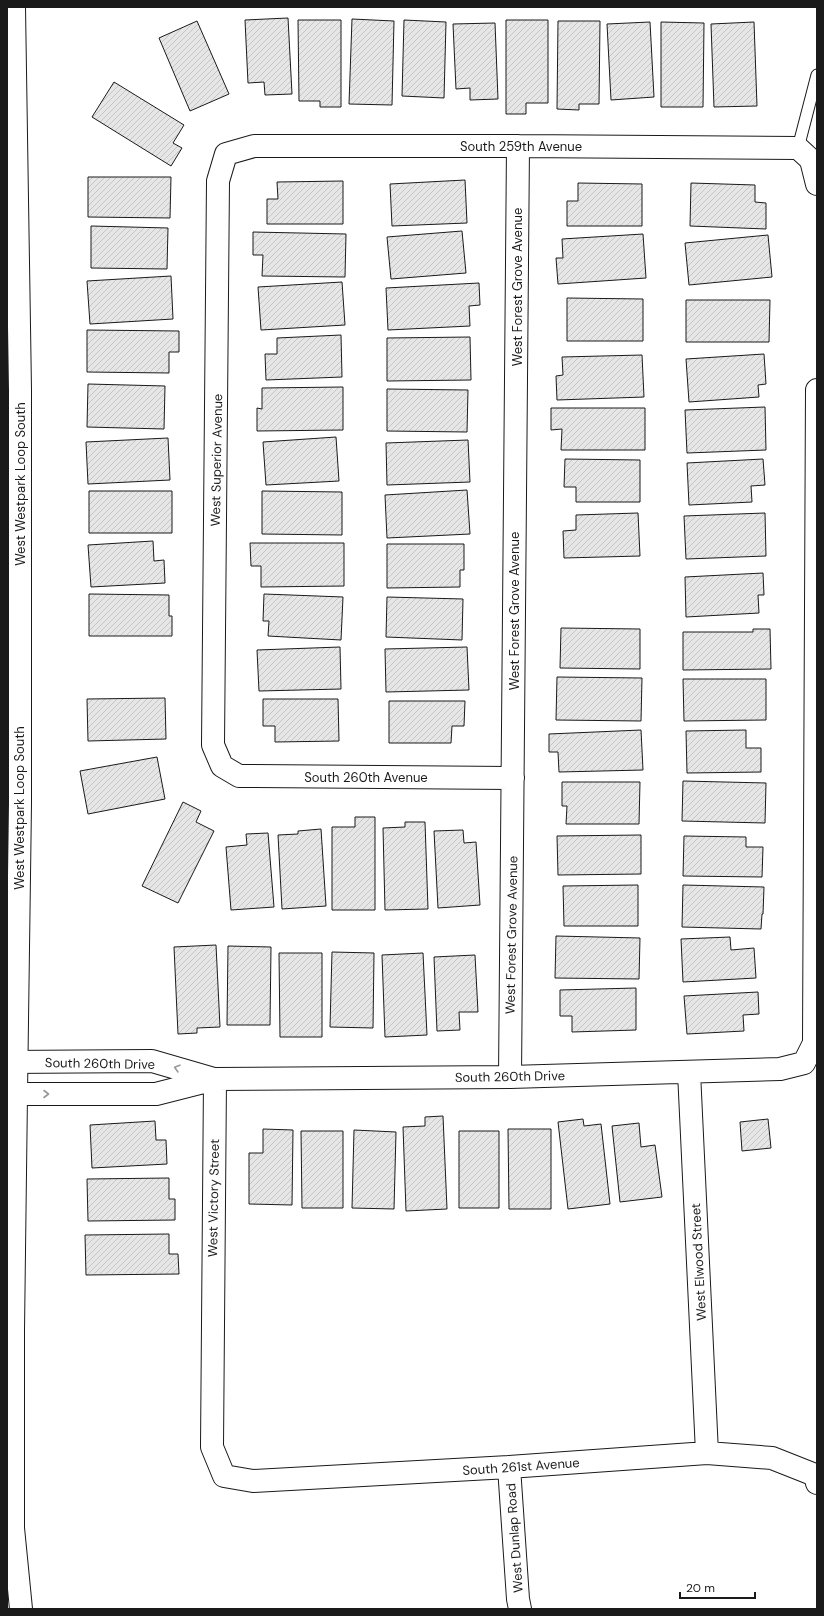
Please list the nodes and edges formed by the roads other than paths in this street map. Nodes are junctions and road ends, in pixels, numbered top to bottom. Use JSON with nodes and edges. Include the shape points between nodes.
{"nodes":[{"id":1,"x":14,"y":7,"type":"edge"},
{"id":2,"x":817,"y":75,"type":"edge"},
{"id":3,"x":518,"y":146,"type":"junction"},
{"id":4,"x":226,"y":154,"type":"joint"},
{"id":5,"x":805,"y":154,"type":"junction"},
{"id":6,"x":817,"y":184,"type":"edge"},
{"id":7,"x":817,"y":390,"type":"edge"},
{"id":8,"x":222,"y":766,"type":"joint"},
{"id":9,"x":513,"y":778,"type":"junction"},
{"id":10,"x":11,"y":1062,"type":"edge"},
{"id":11,"x":689,"y":1072,"type":"junction"},
{"id":12,"x":510,"y":1077,"type":"junction"},
{"id":13,"x":215,"y":1079,"type":"junction"},
{"id":14,"x":11,"y":1094,"type":"edge"},
{"id":15,"x":707,"y":1453,"type":"junction"},
{"id":16,"x":509,"y":1467,"type":"junction"},
{"id":17,"x":224,"y":1476,"type":"joint"},
{"id":18,"x":816,"y":1479,"type":"edge"},
{"id":19,"x":21,"y":1609,"type":"edge"},
{"id":20,"x":520,"y":1609,"type":"edge"}],
"edges":[{"from":1,"to":10,"type":"street","name":"West Westpark Loop South","via":[[20,390],[20,803]]},
{"from":2,"to":5,"type":"lane"},
{"from":3,"to":4,"type":"street","name":"South 259th Avenue","via":[[254,146]]},
{"from":3,"to":5,"type":"street","name":"South 259th Avenue"},
{"from":3,"to":9,"type":"street","name":"West Forest Grove Avenue"},
{"from":4,"to":8,"type":"street","name":"West Superior Avenue","via":[[218,181],[213,737],[213,745]]},
{"from":5,"to":6,"type":"street"},
{"from":7,"to":11,"type":"street","name":"South 260th Drive","via":[[814,1044],[804,1063],[780,1069]]},
{"from":8,"to":9,"type":"street","name":"South 260th Avenue","via":[[239,776]]},
{"from":9,"to":12,"type":"street","name":"West Forest Grove Avenue"},
{"from":13,"to":10,"type":"street","name":"South 260th Drive","one_way":true,"via":[[152,1061]]},
{"from":10,"to":14,"type":"street","name":"West Westpark Loop South"},
{"from":11,"to":12,"type":"street","name":"South 260th Drive"},
{"from":11,"to":15,"type":"street","name":"West Elwood Street"},
{"from":12,"to":13,"type":"street","name":"South 260th Drive"},
{"from":14,"to":13,"type":"street","name":"South 260th Drive","one_way":true,"via":[[156,1094]]},
{"from":13,"to":17,"type":"street","name":"West Victory Street","via":[[212,1447]]},
{"from":14,"to":19,"type":"street","name":"West Westpark Loop South","via":[[13,1528]]},
{"from":15,"to":16,"type":"street","name":"South 261st Avenue"},
{"from":15,"to":18,"type":"street","name":"South 261st Avenue","via":[[772,1458]]},
{"from":16,"to":17,"type":"street","name":"South 261st Avenue","via":[[253,1480]]},
{"from":16,"to":20,"type":"street","name":"West Dunlap Road"}]}
